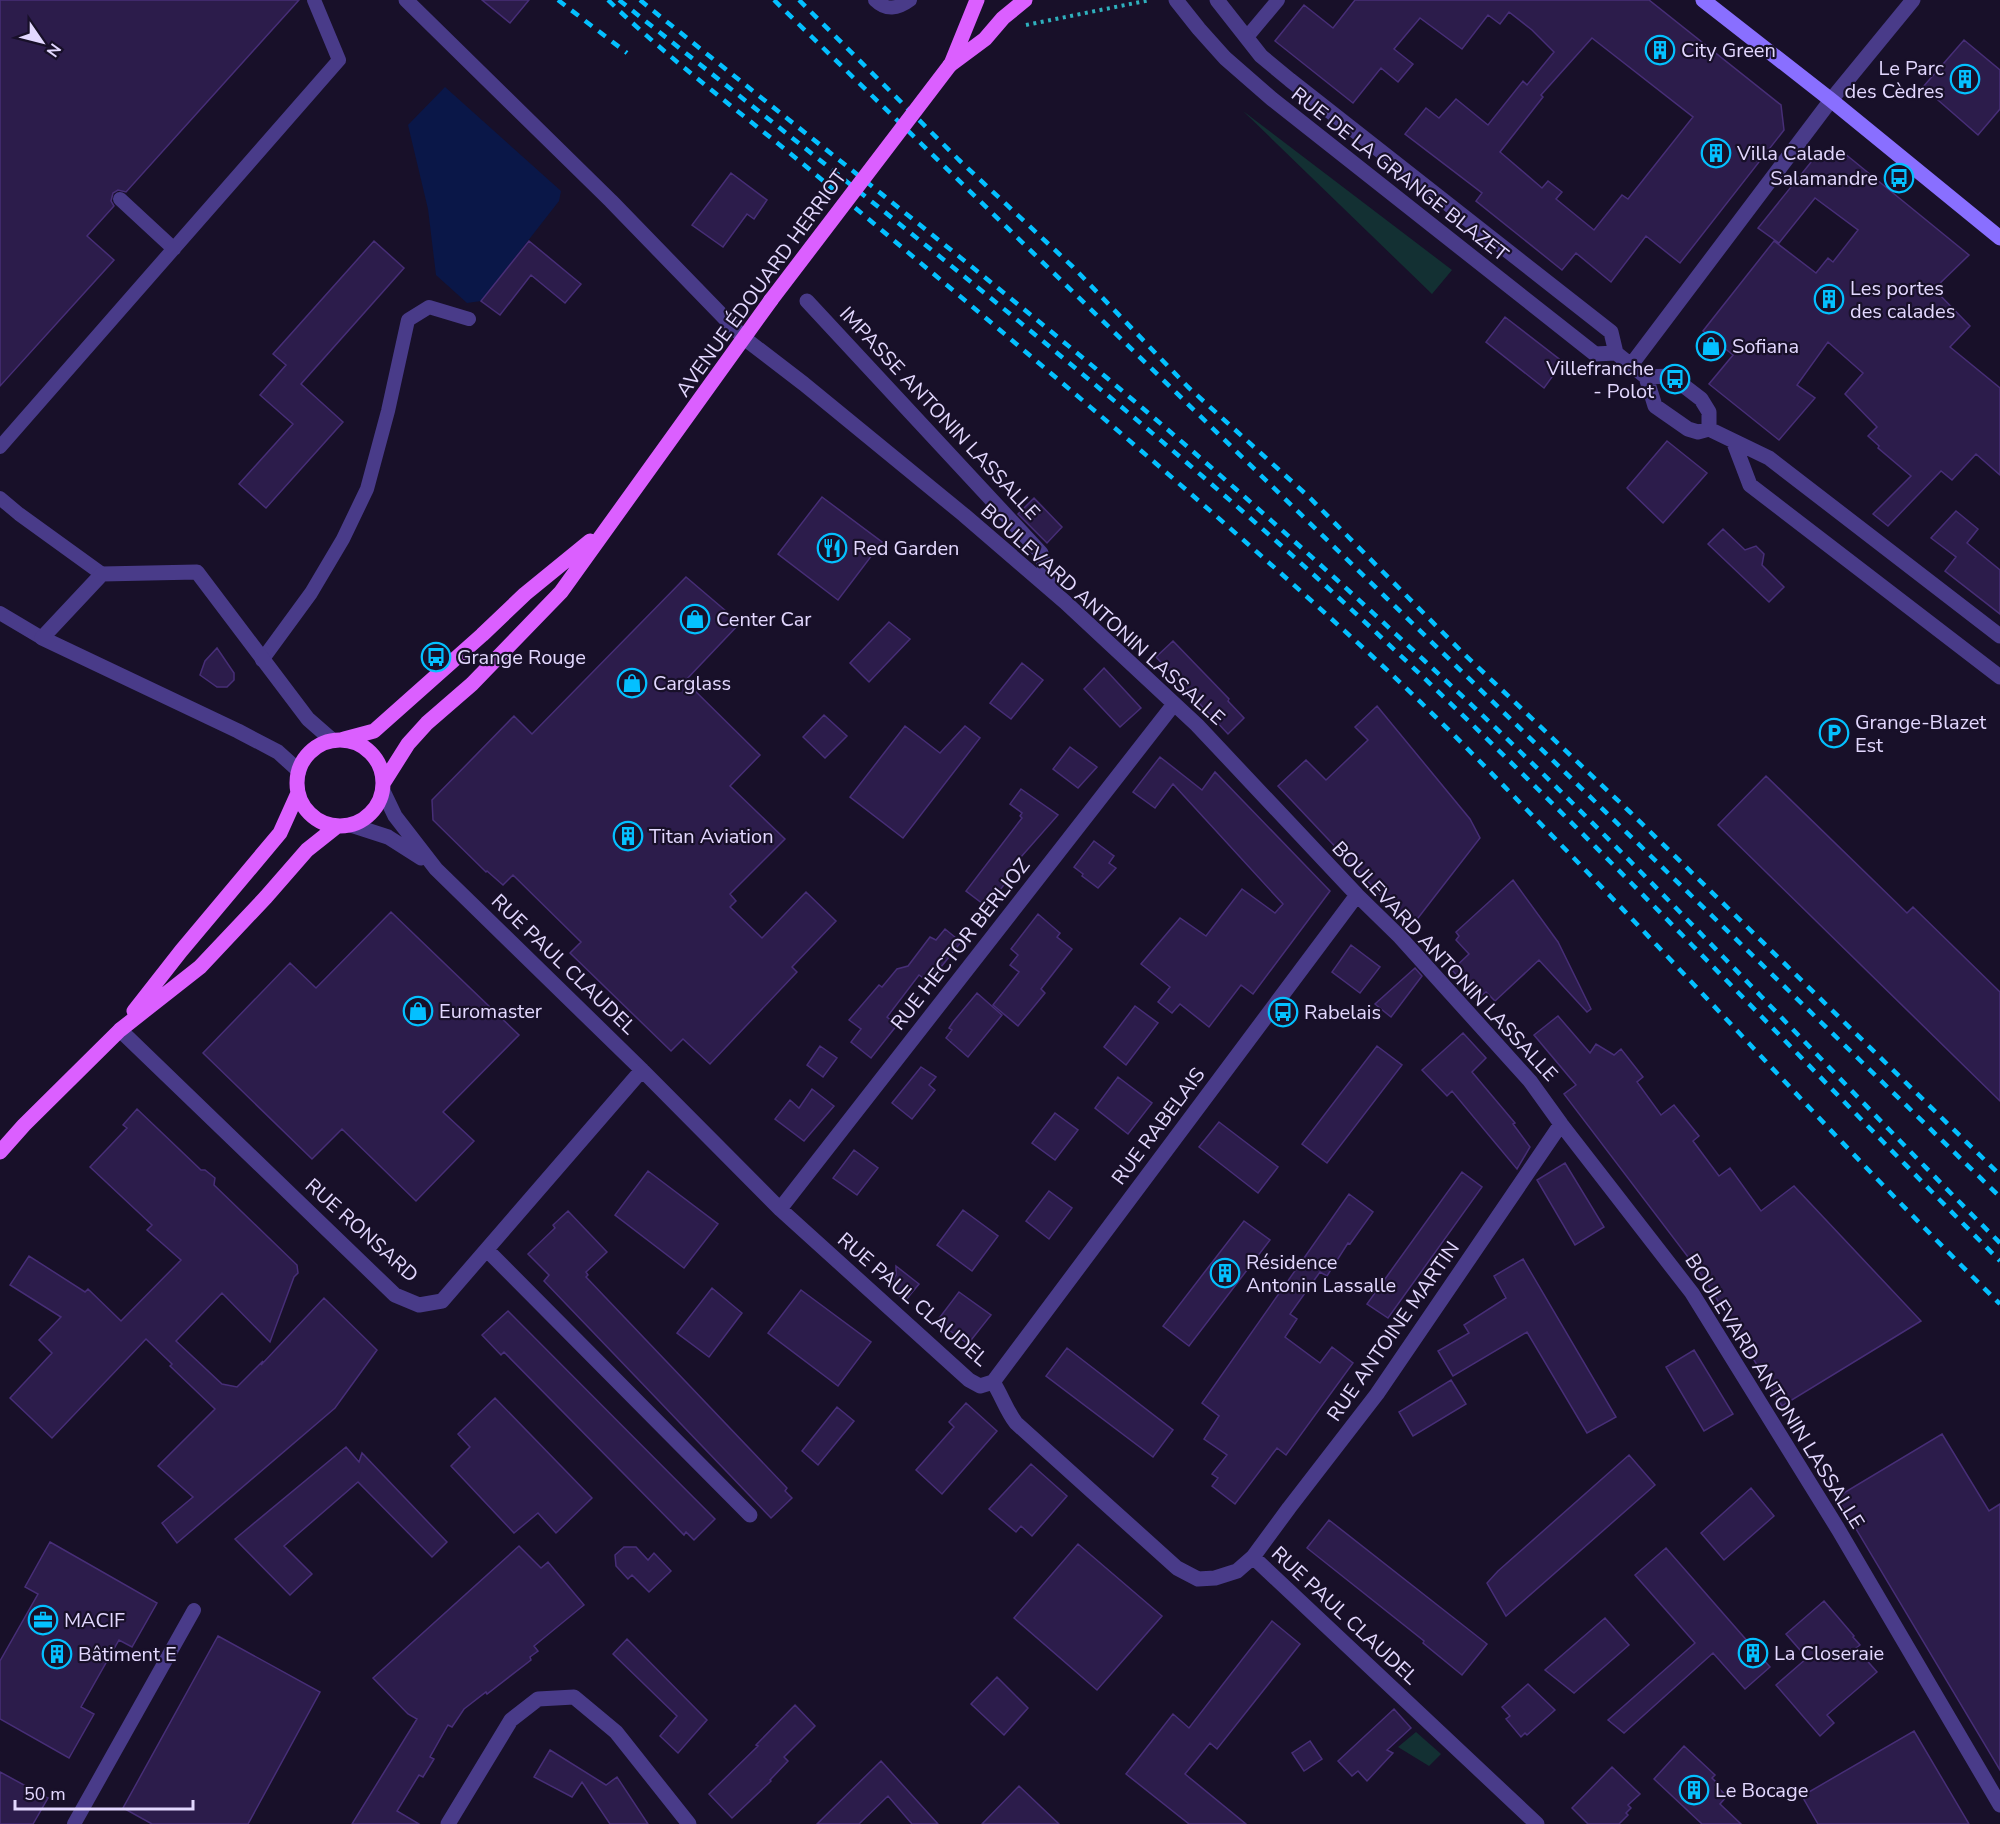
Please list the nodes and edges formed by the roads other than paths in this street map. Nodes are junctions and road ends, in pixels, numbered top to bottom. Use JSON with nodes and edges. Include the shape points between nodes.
{"nodes":[{"id":1,"x":314,"y":0,"type":"edge"},
{"id":2,"x":406,"y":0,"type":"edge"},
{"id":3,"x":874,"y":0,"type":"edge"},
{"id":4,"x":910,"y":0,"type":"edge"},
{"id":5,"x":977,"y":0,"type":"edge"},
{"id":6,"x":1025,"y":0,"type":"edge"},
{"id":7,"x":1176,"y":0,"type":"edge"},
{"id":8,"x":1217,"y":0,"type":"edge"},
{"id":9,"x":1278,"y":0,"type":"edge"},
{"id":10,"x":1703,"y":0,"type":"edge"},
{"id":11,"x":1913,"y":0,"type":"edge"},
{"id":12,"x":1247,"y":37,"type":"junction"},
{"id":13,"x":950,"y":65,"type":"junction"},
{"id":14,"x":1831,"y":100,"type":"junction"},
{"id":15,"x":120,"y":199,"type":"dead end"},
{"id":16,"x":2000,"y":238,"type":"edge"},
{"id":17,"x":174,"y":249,"type":"junction"},
{"id":18,"x":807,"y":301,"type":"dead end"},
{"id":19,"x":469,"y":320,"type":"dead end"},
{"id":20,"x":744,"y":338,"type":"junction"},
{"id":21,"x":1616,"y":353,"type":"junction"},
{"id":22,"x":1630,"y":365,"type":"junction"},
{"id":23,"x":1646,"y":378,"type":"junction"},
{"id":24,"x":1708,"y":429,"type":"junction"},
{"id":25,"x":1734,"y":443,"type":"junction"},
{"id":26,"x":0,"y":447,"type":"edge"},
{"id":27,"x":0,"y":498,"type":"edge"},
{"id":28,"x":606,"y":527,"type":"junction"},
{"id":29,"x":102,"y":574,"type":"junction"},
{"id":30,"x":1050,"y":589,"type":"junction"},
{"id":31,"x":0,"y":614,"type":"edge"},
{"id":32,"x":1997,"y":628,"type":"edge"},
{"id":33,"x":42,"y":638,"type":"junction"},
{"id":34,"x":262,"y":660,"type":"junction"},
{"id":35,"x":2000,"y":678,"type":"edge"},
{"id":36,"x":1174,"y":704,"type":"junction"},
{"id":37,"x":338,"y":740,"type":"junction"},
{"id":38,"x":298,"y":771,"type":"junction"},
{"id":39,"x":384,"y":786,"type":"junction"},
{"id":40,"x":298,"y":793,"type":"junction"},
{"id":41,"x":343,"y":826,"type":"junction"},
{"id":42,"x":436,"y":868,"type":"junction"},
{"id":43,"x":1357,"y":895,"type":"junction"},
{"id":44,"x":120,"y":1030,"type":"junction"},
{"id":45,"x":642,"y":1070,"type":"junction"},
{"id":46,"x":1561,"y":1124,"type":"junction"},
{"id":47,"x":0,"y":1152,"type":"edge"},
{"id":48,"x":780,"y":1209,"type":"junction"},
{"id":49,"x":487,"y":1250,"type":"junction"},
{"id":50,"x":993,"y":1382,"type":"junction"},
{"id":51,"x":750,"y":1515,"type":"dead end"},
{"id":52,"x":1254,"y":1557,"type":"junction"},
{"id":53,"x":194,"y":1610,"type":"dead end"},
{"id":54,"x":2000,"y":1804,"type":"edge"},
{"id":55,"x":74,"y":1824,"type":"edge"},
{"id":56,"x":448,"y":1824,"type":"edge"},
{"id":57,"x":690,"y":1824,"type":"edge"},
{"id":58,"x":1537,"y":1824,"type":"edge"}],
"edges":[{"from":1,"to":17,"type":"lane","via":[[339,60]]},
{"from":2,"to":20,"type":"street","name":"BOULEVARD ANTONIN LASSALLE"},
{"from":3,"to":4,"type":"lane","via":[[889,8]]},
{"from":5,"to":13,"type":"main road","name":"AVENUE ÉDOUARD HERRIOT"},
{"from":6,"to":13,"type":"main road","name":"AVENUE ÉDOUARD HERRIOT","via":[[985,39]]},
{"from":7,"to":21,"type":"street","name":"RUE DE LA GRANGE BLAZET","via":[[1226,58],[1272,99],[1595,354]]},
{"from":8,"to":12,"type":"street","name":"RUE DE LA GRANGE BLAZET"},
{"from":9,"to":12,"type":"lane"},
{"from":10,"to":14,"type":"main road"},
{"from":11,"to":14,"type":"street"},
{"from":12,"to":21,"type":"street","name":"RUE DE LA GRANGE BLAZET","via":[[1261,56],[1290,80],[1611,332]]},
{"from":13,"to":20,"type":"main road","name":"AVENUE ÉDOUARD HERRIOT","bridge":true},
{"from":14,"to":16,"type":"main road"},
{"from":14,"to":22,"type":"street"},
{"from":15,"to":17,"type":"lane"},
{"from":17,"to":26,"type":"lane"},
{"from":18,"to":30,"type":"street","name":"IMPASSE ANTONIN LASSALLE","via":[[1041,553]]},
{"from":19,"to":34,"type":"lane","via":[[429,307],[408,320],[367,489],[311,594]]},
{"from":20,"to":28,"type":"main road","name":"AVENUE ÉDOUARD HERRIOT"},
{"from":20,"to":30,"type":"street","name":"BOULEVARD ANTONIN LASSALLE","via":[[822,398]]},
{"from":21,"to":22,"type":"street","name":"RUE DE LA GRANGE BLAZET"},
{"from":22,"to":23,"type":"street","name":"RUE DE LA GRANGE BLAZET"},
{"from":23,"to":24,"type":"street","via":[[1655,406],[1688,429]]},
{"from":23,"to":24,"type":"street","via":[[1671,376],[1701,399],[1709,412]]},
{"from":24,"to":25,"type":"street"},
{"from":25,"to":32,"type":"street","via":[[1769,458]]},
{"from":25,"to":35,"type":"street","via":[[1750,485]]},
{"from":27,"to":29,"type":"lane"},
{"from":28,"to":37,"type":"main road","name":"AVENUE ÉDOUARD HERRIOT","via":[[525,594],[374,731]]},
{"from":28,"to":39,"type":"main road","name":"AVENUE ÉDOUARD HERRIOT","via":[[561,591],[408,744]]},
{"from":29,"to":33,"type":"street"},
{"from":29,"to":34,"type":"street","via":[[197,572]]},
{"from":30,"to":36,"type":"street","name":"BOULEVARD ANTONIN LASSALLE"},
{"from":31,"to":33,"type":"lane"},
{"from":33,"to":38,"type":"street","via":[[238,731],[278,752]]},
{"from":34,"to":37,"type":"street","via":[[308,719]]},
{"from":36,"to":43,"type":"street","name":"BOULEVARD ANTONIN LASSALLE"},
{"from":36,"to":48,"type":"street","name":"RUE HECTOR BERLIOZ"},
{"from":37,"to":38,"type":"main road","via":[[320,744],[303,760]]},
{"from":37,"to":39,"type":"main road","via":[[356,742],[368,749],[382,770]]},
{"from":38,"to":40,"type":"main road"},
{"from":39,"to":41,"type":"main road","via":[[372,813]]},
{"from":39,"to":42,"type":"street","name":"RUE PAUL CLAUDEL","via":[[395,816]]},
{"from":40,"to":41,"type":"main road","via":[[312,816],[323,823]]},
{"from":40,"to":44,"type":"main road","via":[[280,833]]},
{"from":41,"to":42,"type":"street","name":"RUE PAUL CLAUDEL","via":[[388,837]]},
{"from":41,"to":44,"type":"main road","via":[[307,850],[200,967]]},
{"from":42,"to":45,"type":"street","name":"RUE PAUL CLAUDEL"},
{"from":43,"to":46,"type":"street","name":"BOULEVARD ANTONIN LASSALLE","via":[[1530,1081]]},
{"from":43,"to":50,"type":"street","name":"RUE RABELAIS"},
{"from":44,"to":47,"type":"main road"},
{"from":44,"to":49,"type":"street","name":"RUE RONSARD","via":[[395,1295],[419,1305],[442,1302]]},
{"from":45,"to":48,"type":"street","name":"RUE PAUL CLAUDEL"},
{"from":45,"to":49,"type":"street","name":"RUE RONSARD"},
{"from":46,"to":52,"type":"street","name":"RUE ANTOINE MARTIN","via":[[1377,1394]]},
{"from":46,"to":54,"type":"street","name":"BOULEVARD ANTONIN LASSALLE","via":[[1692,1293],[1838,1529]]},
{"from":48,"to":50,"type":"street","name":"RUE PAUL CLAUDEL","via":[[969,1380],[980,1386]]},
{"from":49,"to":51,"type":"street"},
{"from":50,"to":52,"type":"street","name":"RUE PAUL CLAUDEL","via":[[1016,1424],[1177,1568],[1198,1579],[1215,1578],[1237,1571]]},
{"from":52,"to":58,"type":"street","name":"RUE PAUL CLAUDEL"},
{"from":53,"to":55,"type":"lane"},
{"from":56,"to":57,"type":"street","via":[[511,1720],[538,1699],[574,1697],[616,1732]]}]}
